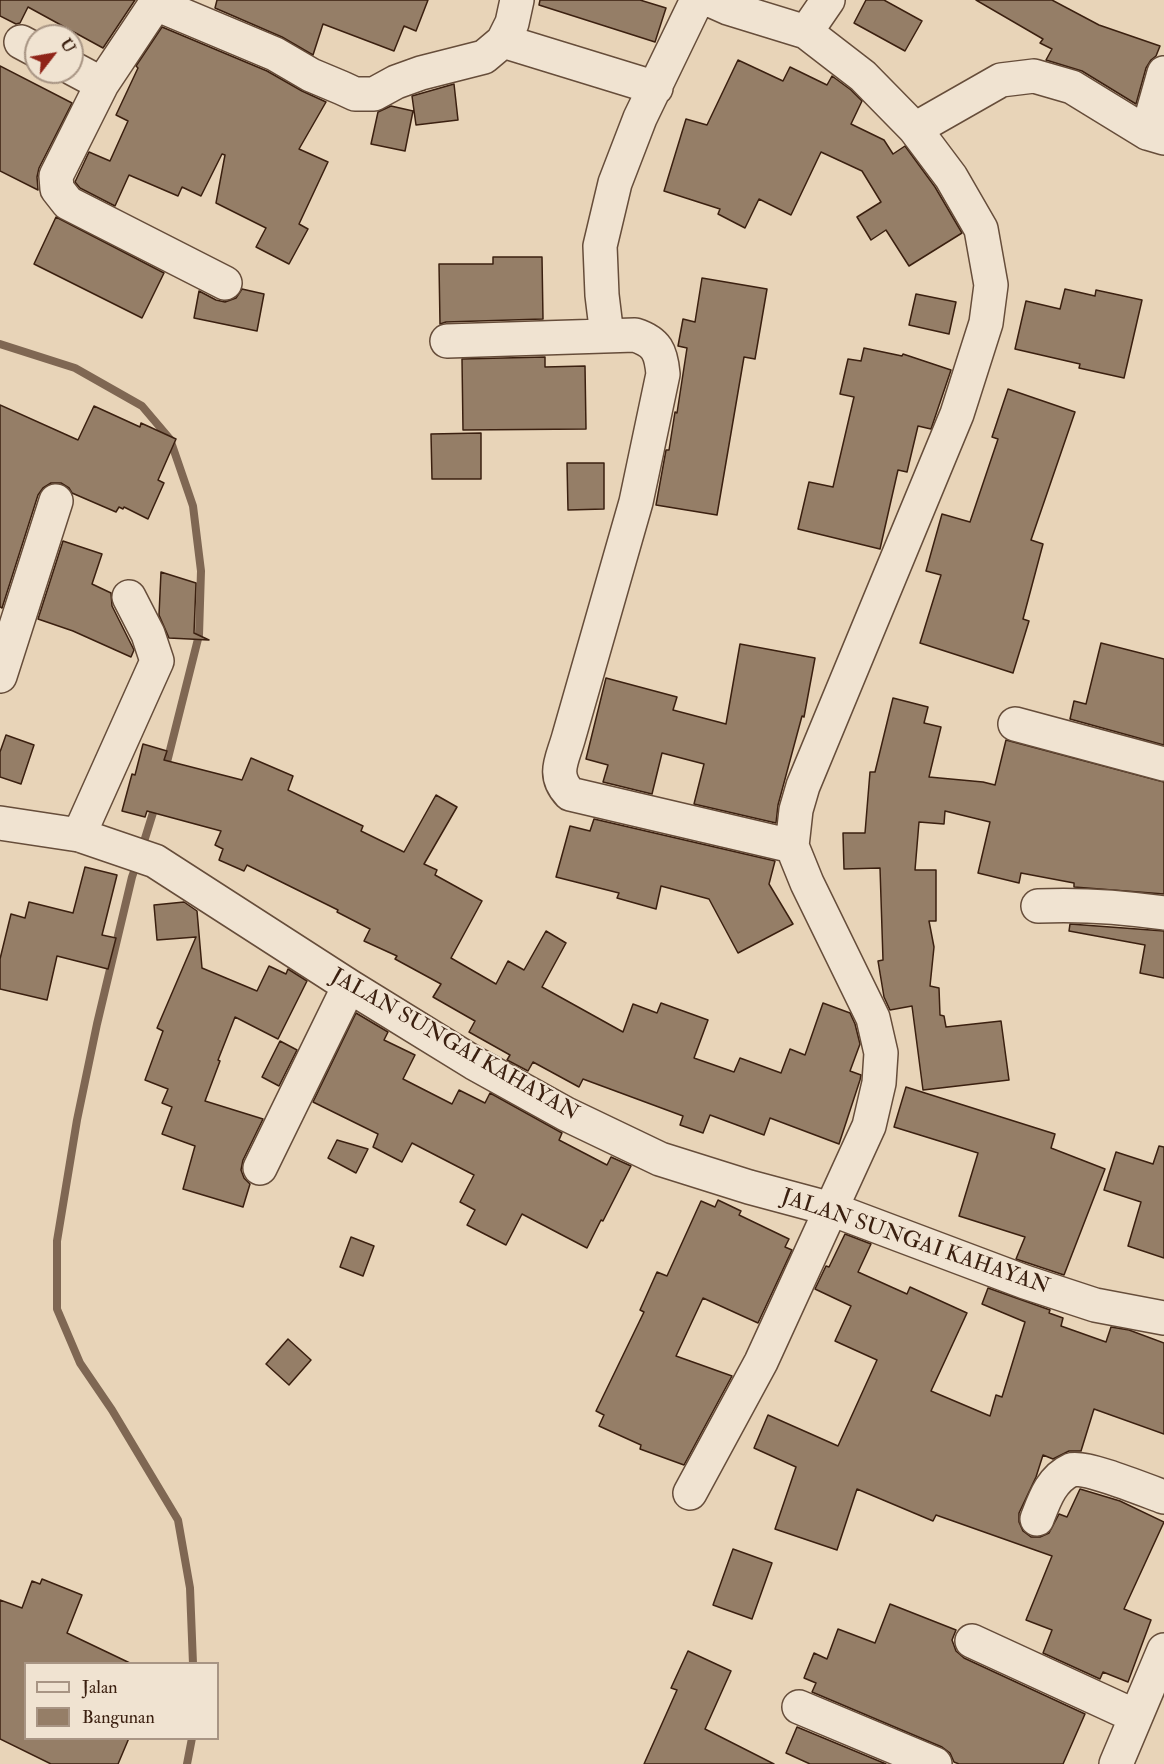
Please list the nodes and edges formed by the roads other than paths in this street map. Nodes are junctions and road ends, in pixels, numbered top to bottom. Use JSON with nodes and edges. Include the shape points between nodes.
{"nodes":[{"id":1,"x":517,"y":0,"type":"edge"},
{"id":2,"x":697,"y":0,"type":"edge"},
{"id":3,"x":710,"y":0,"type":"edge"},
{"id":4,"x":828,"y":0,"type":"edge"},
{"id":5,"x":157,"y":2,"type":"edge"},
{"id":6,"x":806,"y":32,"type":"junction"},
{"id":7,"x":503,"y":41,"type":"junction"},
{"id":8,"x":1164,"y":73,"type":"edge"},
{"id":9,"x":84,"y":74,"type":"edge"},
{"id":10,"x":102,"y":84,"type":"junction"},
{"id":11,"x":656,"y":88,"type":"junction"},
{"id":12,"x":915,"y":129,"type":"junction"},
{"id":13,"x":1155,"y":136,"type":"edge"},
{"id":14,"x":225,"y":283,"type":"dead end"},
{"id":15,"x":607,"y":336,"type":"junction"},
{"id":16,"x":447,"y":341,"type":"dead end"},
{"id":17,"x":56,"y":501,"type":"dead end"},
{"id":18,"x":129,"y":597,"type":"dead end"},
{"id":19,"x":0,"y":676,"type":"edge"},
{"id":20,"x":1015,"y":724,"type":"dead end"},
{"id":21,"x":1164,"y":764,"type":"edge"},
{"id":22,"x":0,"y":823,"type":"edge"},
{"id":23,"x":79,"y":835,"type":"junction"},
{"id":24,"x":792,"y":846,"type":"junction"},
{"id":25,"x":1038,"y":906,"type":"dead end"},
{"id":26,"x":1164,"y":913,"type":"edge"},
{"id":27,"x":349,"y":986,"type":"junction"},
{"id":28,"x":260,"y":1168,"type":"dead end"},
{"id":29,"x":831,"y":1209,"type":"junction"},
{"id":30,"x":1164,"y":1318,"type":"edge"},
{"id":31,"x":690,"y":1493,"type":"dead end"},
{"id":32,"x":1164,"y":1497,"type":"edge"},
{"id":33,"x":1037,"y":1519,"type":"dead end"},
{"id":34,"x":972,"y":1641,"type":"dead end"},
{"id":35,"x":1164,"y":1650,"type":"edge"},
{"id":36,"x":799,"y":1707,"type":"dead end"},
{"id":37,"x":1135,"y":1716,"type":"junction"},
{"id":38,"x":935,"y":1764,"type":"edge"},
{"id":39,"x":1116,"y":1764,"type":"edge"}],
"edges":[{"from":1,"to":7,"type":"street"},
{"from":2,"to":11,"type":"street"},
{"from":3,"to":6,"type":"street"},
{"from":4,"to":6,"type":"street"},
{"from":5,"to":7,"type":"street","via":[[355,94],[374,94],[421,73],[484,57]]},
{"from":5,"to":10,"type":"street"},
{"from":6,"to":12,"type":"street","via":[[863,76]]},
{"from":7,"to":11,"type":"street"},
{"from":8,"to":13,"type":"street"},
{"from":9,"to":10,"type":"street"},
{"from":10,"to":14,"type":"street","via":[[56,176],[57,189],[68,203]]},
{"from":11,"to":15,"type":"street","via":[[615,183],[600,246]]},
{"from":12,"to":13,"type":"street","via":[[1001,80],[1034,76],[1072,87]]},
{"from":12,"to":24,"type":"street","via":[[951,177],[981,229],[991,285],[986,324],[957,414],[803,786]]},
{"from":15,"to":16,"type":"street"},
{"from":15,"to":24,"type":"street","via":[[635,335],[648,339],[662,359],[663,374],[636,502],[564,755],[559,774],[561,785],[570,794]]},
{"from":17,"to":19,"type":"street"},
{"from":18,"to":23,"type":"street","via":[[157,661]]},
{"from":20,"to":21,"type":"street"},
{"from":22,"to":23,"type":"street","name":"JALAN SUNGAI KAHAYAN"},
{"from":23,"to":27,"type":"street","name":"JALAN SUNGAI KAHAYAN","via":[[155,861]]},
{"from":24,"to":29,"type":"street","via":[[873,1018],[881,1053],[869,1126]]},
{"from":25,"to":26,"type":"street","via":[[1073,904]]},
{"from":27,"to":28,"type":"street"},
{"from":27,"to":29,"type":"street","name":"JALAN SUNGAI KAHAYAN","via":[[484,1069],[660,1159]]},
{"from":29,"to":30,"type":"street","name":"JALAN SUNGAI KAHAYAN","via":[[1095,1305]]},
{"from":29,"to":31,"type":"street","via":[[761,1362]]},
{"from":32,"to":33,"type":"street","via":[[1086,1470],[1072,1469],[1047,1495]]},
{"from":34,"to":37,"type":"street"},
{"from":35,"to":37,"type":"street"},
{"from":36,"to":38,"type":"street"},
{"from":37,"to":39,"type":"street"}]}
